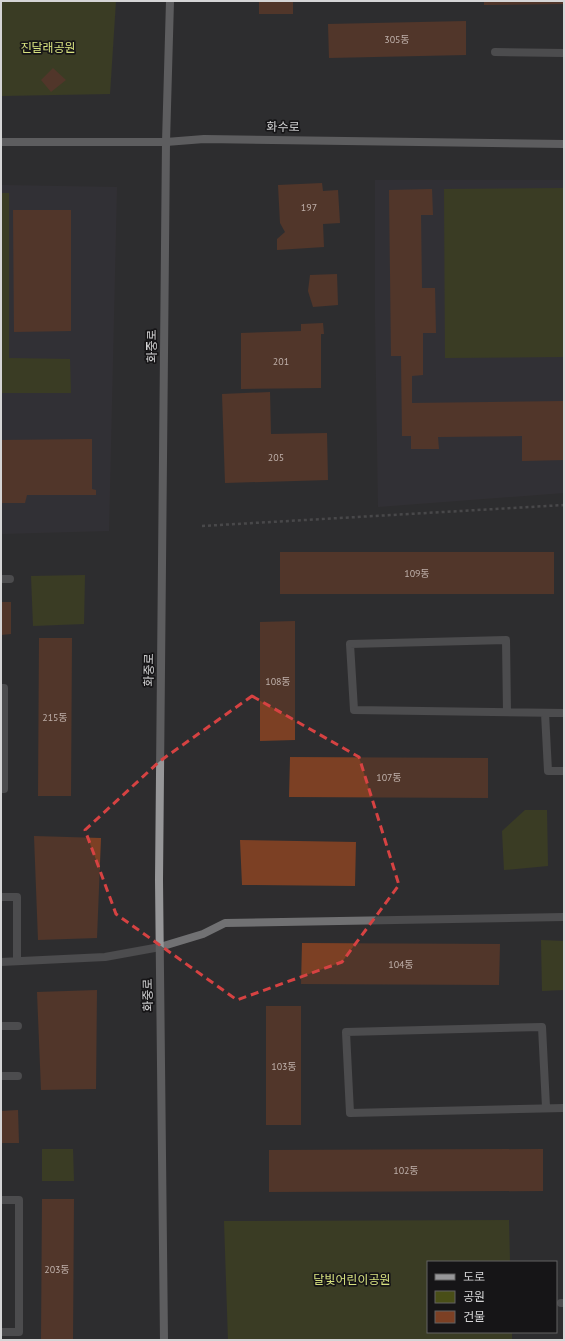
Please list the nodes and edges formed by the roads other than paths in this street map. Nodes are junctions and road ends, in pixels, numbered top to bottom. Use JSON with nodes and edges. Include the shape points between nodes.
{"nodes":[{"id":1,"x":170,"y":1,"type":"edge"},
{"id":2,"x":495,"y":52,"type":"dead end"},
{"id":3,"x":564,"y":53,"type":"edge"},
{"id":4,"x":1,"y":142,"type":"edge"},
{"id":5,"x":166,"y":142,"type":"junction"},
{"id":6,"x":564,"y":144,"type":"edge"},
{"id":7,"x":1,"y":579,"type":"edge"},
{"id":8,"x":10,"y":579,"type":"dead end"},
{"id":9,"x":1,"y":688,"type":"edge"},
{"id":10,"x":507,"y":712,"type":"junction"},
{"id":11,"x":545,"y":713,"type":"junction"},
{"id":12,"x":564,"y":713,"type":"edge"},
{"id":13,"x":2,"y":722,"type":"edge"},
{"id":14,"x":564,"y":771,"type":"edge"},
{"id":15,"x":1,"y":789,"type":"edge"},
{"id":16,"x":1,"y":897,"type":"edge"},
{"id":17,"x":564,"y":916,"type":"edge"},
{"id":18,"x":160,"y":947,"type":"junction"},
{"id":19,"x":17,"y":961,"type":"junction"},
{"id":20,"x":1,"y":962,"type":"edge"},
{"id":21,"x":1,"y":1026,"type":"edge"},
{"id":22,"x":18,"y":1026,"type":"dead end"},
{"id":23,"x":1,"y":1076,"type":"edge"},
{"id":24,"x":18,"y":1076,"type":"dead end"},
{"id":25,"x":546,"y":1107,"type":"junction"},
{"id":26,"x":564,"y":1108,"type":"edge"},
{"id":27,"x":1,"y":1200,"type":"edge"},
{"id":28,"x":1,"y":1332,"type":"edge"},
{"id":29,"x":164,"y":1340,"type":"edge"}],
"edges":[{"from":1,"to":5,"type":"main road","name":"화중로"},
{"from":2,"to":3,"type":"lane"},
{"from":4,"to":5,"type":"main road","name":"화수로"},
{"from":5,"to":6,"type":"main road","name":"화수로","via":[[204,139]]},
{"from":5,"to":18,"type":"main road","name":"화중로"},
{"from":7,"to":8,"type":"lane"},
{"from":9,"to":13,"type":"lane","via":[[4,688]]},
{"from":10,"to":10,"type":"lane","via":[[354,710],[350,644],[506,640]]},
{"from":10,"to":11,"type":"lane"},
{"from":11,"to":12,"type":"lane"},
{"from":11,"to":14,"type":"lane","via":[[548,771]]},
{"from":13,"to":15,"type":"lane","via":[[4,789]]},
{"from":16,"to":19,"type":"lane","via":[[17,897]]},
{"from":17,"to":18,"type":"lane","via":[[225,923],[203,934]]},
{"from":18,"to":19,"type":"lane","via":[[105,957]]},
{"from":18,"to":29,"type":"main road","name":"화중로"},
{"from":19,"to":20,"type":"lane"},
{"from":21,"to":22,"type":"lane"},
{"from":23,"to":24,"type":"lane"},
{"from":25,"to":25,"type":"lane","via":[[350,1113],[346,1032],[542,1027]]},
{"from":25,"to":26,"type":"lane"},
{"from":27,"to":28,"type":"lane","via":[[19,1200],[19,1332]]}]}
